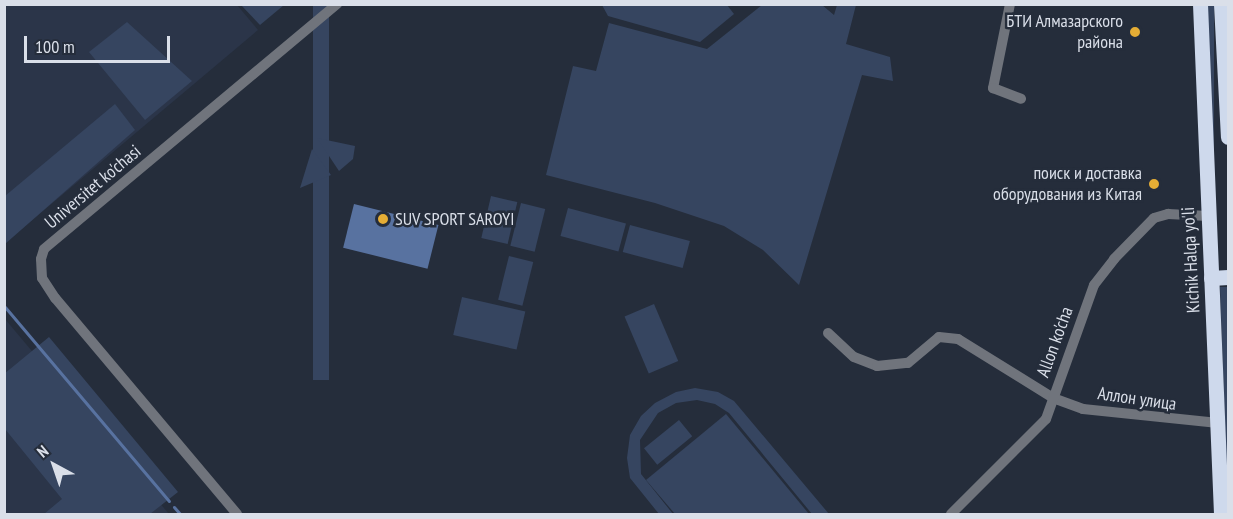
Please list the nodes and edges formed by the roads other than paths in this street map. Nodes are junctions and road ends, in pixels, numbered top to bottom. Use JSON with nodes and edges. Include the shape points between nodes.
{"nodes":[{"id":1,"x":337,"y":4,"type":"edge"},
{"id":2,"x":1010,"y":4,"type":"edge"},
{"id":3,"x":1200,"y":4,"type":"edge"},
{"id":4,"x":1221,"y":4,"type":"edge"},
{"id":5,"x":1021,"y":99,"type":"dead end"},
{"id":6,"x":1228,"y":137,"type":"edge"},
{"id":7,"x":1208,"y":216,"type":"junction"},
{"id":8,"x":1228,"y":277,"type":"edge"},
{"id":9,"x":1212,"y":278,"type":"junction"},
{"id":10,"x":828,"y":333,"type":"dead end"},
{"id":11,"x":1053,"y":398,"type":"junction"},
{"id":12,"x":1218,"y":423,"type":"junction"},
{"id":13,"x":237,"y":514,"type":"edge"},
{"id":14,"x":951,"y":514,"type":"edge"},
{"id":15,"x":1221,"y":514,"type":"edge"}],
"edges":[{"from":1,"to":13,"type":"street","name":"Universitet ko'chasi","via":[[45,249],[41,259],[42,278],[56,298]]},
{"from":2,"to":5,"type":"street","via":[[993,88]]},
{"from":3,"to":7,"type":"highway","name":"Kichik Halqa yo'li"},
{"from":4,"to":6,"type":"highway"},
{"from":7,"to":9,"type":"highway","name":"Kichik Halqa yo'li"},
{"from":7,"to":11,"type":"street","name":"Allon ko'cha","via":[[1168,214],[1154,218],[1114,259],[1094,285]]},
{"from":8,"to":9,"type":"highway"},
{"from":9,"to":12,"type":"highway","name":"Kichik Halqa yo'li"},
{"from":10,"to":11,"type":"street","name":"Аллон улица","via":[[854,357],[877,366],[908,363],[927,343],[939,337],[958,339]]},
{"from":11,"to":12,"type":"street","name":"Аллон улица","via":[[1083,409]]},
{"from":11,"to":14,"type":"street","name":"Allon ko'cha","via":[[1046,419],[1031,437]]},
{"from":12,"to":15,"type":"highway","name":"Kichik Halqa yo'li"}]}
